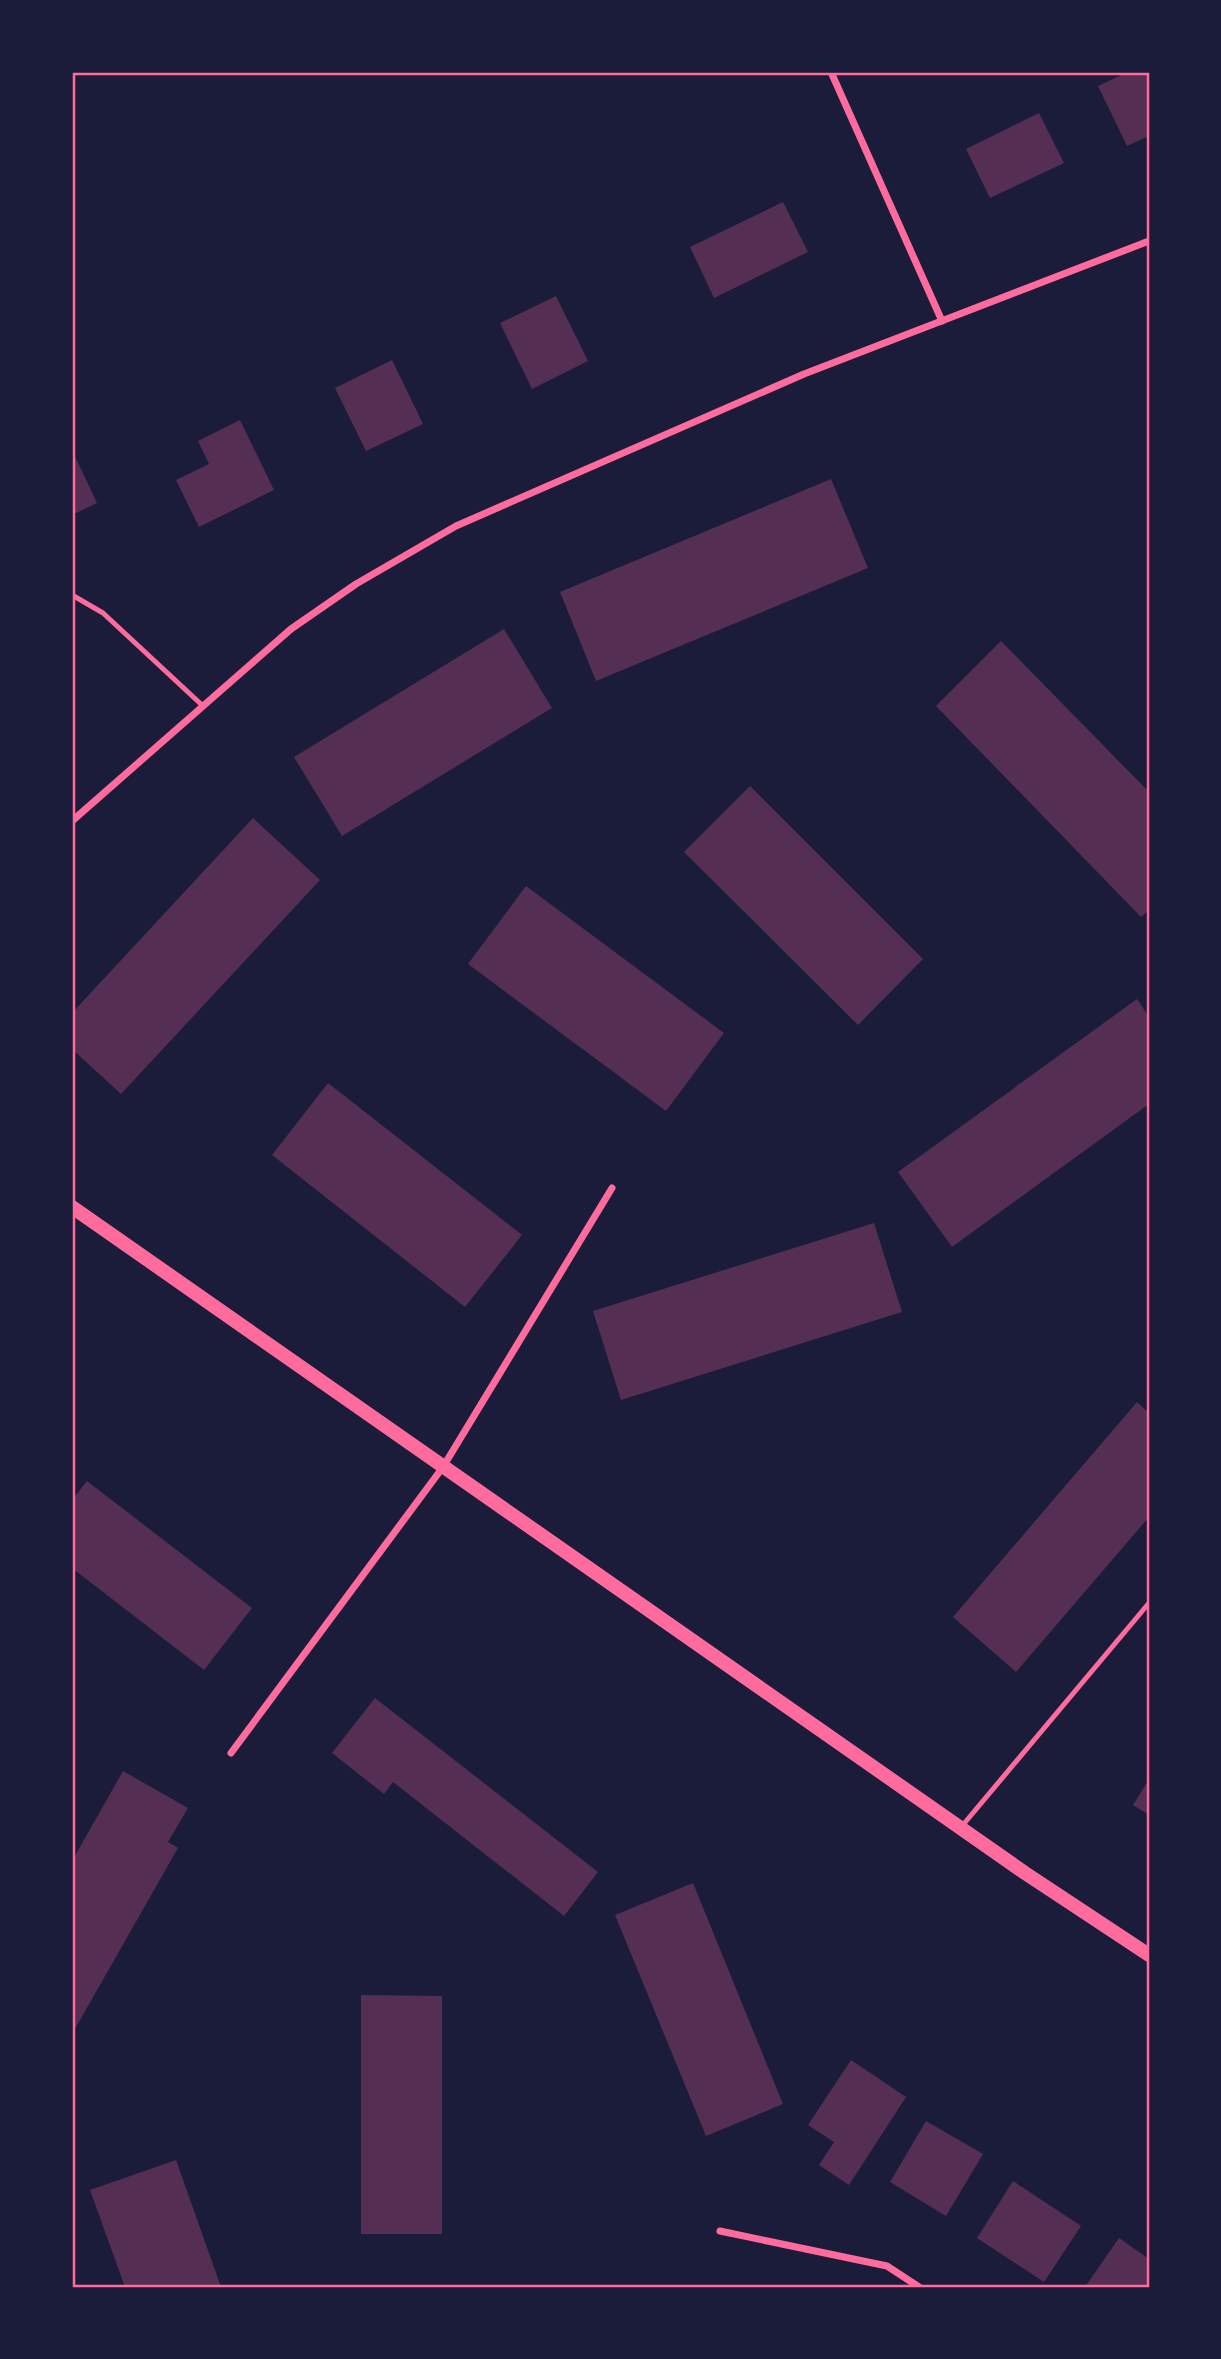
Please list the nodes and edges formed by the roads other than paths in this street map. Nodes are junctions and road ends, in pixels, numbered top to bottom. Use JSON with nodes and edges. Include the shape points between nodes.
{"nodes":[{"id":1,"x":831,"y":72,"type":"edge"},
{"id":2,"x":1149,"y":241,"type":"edge"},
{"id":3,"x":942,"y":321,"type":"junction"},
{"id":4,"x":72,"y":595,"type":"edge"},
{"id":5,"x":203,"y":706,"type":"junction"},
{"id":6,"x":72,"y":821,"type":"edge"},
{"id":7,"x":612,"y":1188,"type":"dead end"},
{"id":8,"x":72,"y":1208,"type":"edge"},
{"id":9,"x":443,"y":1467,"type":"junction"},
{"id":10,"x":1149,"y":1603,"type":"edge"},
{"id":11,"x":231,"y":1754,"type":"dead end"},
{"id":12,"x":960,"y":1828,"type":"junction"},
{"id":13,"x":1149,"y":1955,"type":"edge"},
{"id":14,"x":720,"y":2231,"type":"dead end"},
{"id":15,"x":919,"y":2287,"type":"edge"}],
"edges":[{"from":1,"to":3,"type":"street"},
{"from":2,"to":3,"type":"street"},
{"from":3,"to":5,"type":"street","via":[[804,374],[456,526],[356,584],[291,629]]},
{"from":4,"to":5,"type":"lane","via":[[103,613]]},
{"from":5,"to":6,"type":"street"},
{"from":7,"to":9,"type":"street"},
{"from":8,"to":9,"type":"main road"},
{"from":9,"to":11,"type":"street"},
{"from":9,"to":12,"type":"main road"},
{"from":10,"to":12,"type":"lane"},
{"from":12,"to":13,"type":"main road"},
{"from":14,"to":15,"type":"street","via":[[887,2266]]}]}
